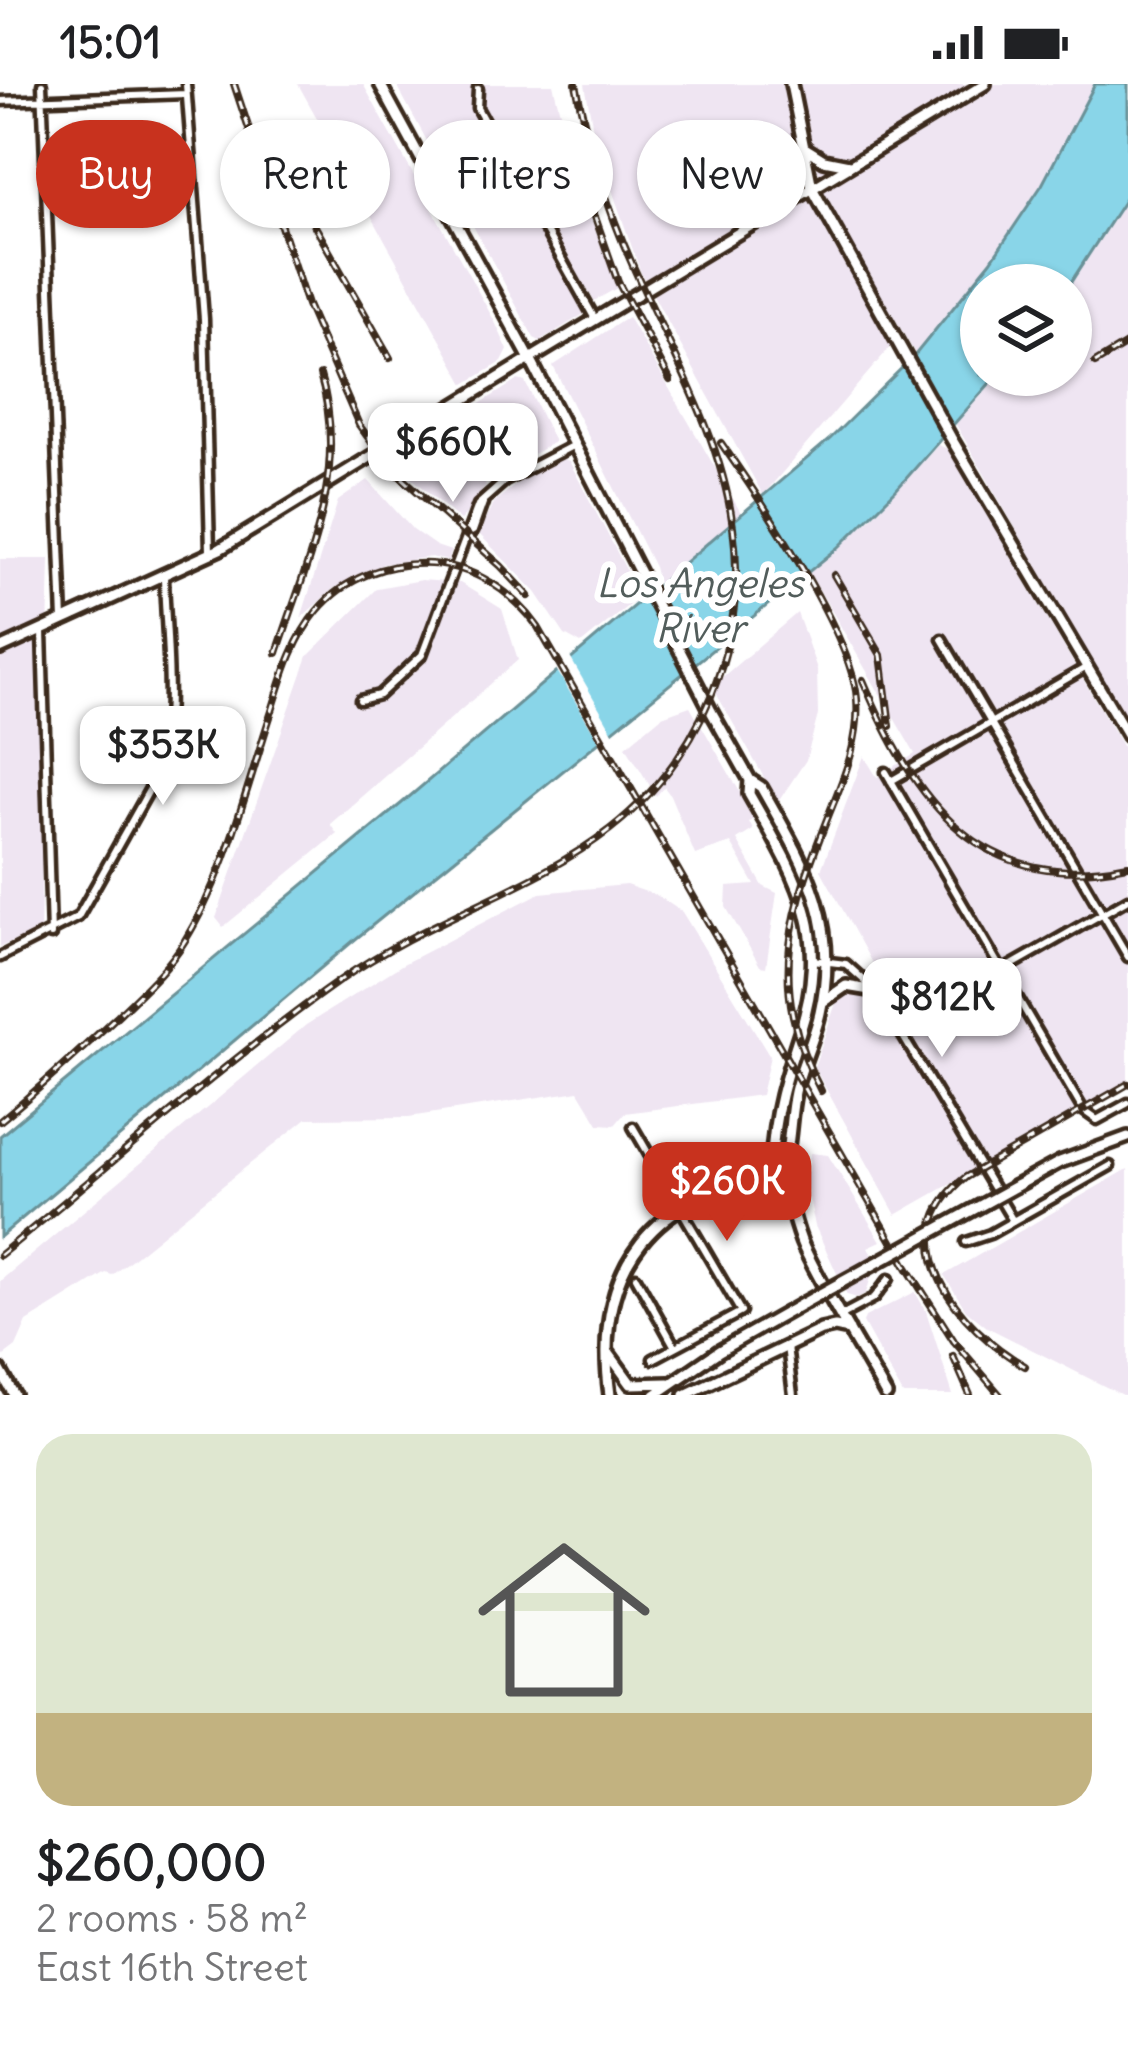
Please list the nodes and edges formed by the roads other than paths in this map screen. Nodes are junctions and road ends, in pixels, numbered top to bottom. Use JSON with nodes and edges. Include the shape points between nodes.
{"nodes":[{"id":1,"x":43,"y":84,"type":"edge"},
{"id":2,"x":380,"y":84,"type":"edge"},
{"id":3,"x":791,"y":84,"type":"edge"},
{"id":4,"x":986,"y":84,"type":"edge"},
{"id":5,"x":478,"y":88,"type":"dead end"},
{"id":6,"x":186,"y":89,"type":"edge"},
{"id":7,"x":0,"y":100,"type":"edge"},
{"id":8,"x":43,"y":100,"type":"junction"},
{"id":9,"x":798,"y":120,"type":"edge"},
{"id":10,"x":806,"y":148,"type":"edge"},
{"id":11,"x":806,"y":157,"type":"edge"},
{"id":12,"x":849,"y":165,"type":"junction"},
{"id":13,"x":812,"y":188,"type":"junction"},
{"id":14,"x":595,"y":319,"type":"junction"},
{"id":15,"x":530,"y":358,"type":"junction"},
{"id":16,"x":574,"y":445,"type":"junction"},
{"id":17,"x":210,"y":555,"type":"junction"},
{"id":18,"x":164,"y":575,"type":"junction"},
{"id":19,"x":63,"y":621,"type":"junction"},
{"id":20,"x":42,"y":630,"type":"junction"},
{"id":21,"x":942,"y":639,"type":"dead end"},
{"id":22,"x":0,"y":650,"type":"edge"},
{"id":23,"x":1087,"y":667,"type":"junction"},
{"id":24,"x":360,"y":700,"type":"dead end"},
{"id":25,"x":991,"y":722,"type":"junction"},
{"id":26,"x":1128,"y":736,"type":"edge"},
{"id":27,"x":886,"y":772,"type":"dead end"},
{"id":28,"x":750,"y":780,"type":"junction"},
{"id":29,"x":891,"y":781,"type":"junction"},
{"id":30,"x":1128,"y":899,"type":"edge"},
{"id":31,"x":1102,"y":913,"type":"junction"},
{"id":32,"x":51,"y":934,"type":"junction"},
{"id":33,"x":0,"y":957,"type":"edge"},
{"id":34,"x":1128,"y":957,"type":"edge"},
{"id":35,"x":813,"y":959,"type":"junction"},
{"id":36,"x":826,"y":960,"type":"junction"},
{"id":37,"x":1001,"y":972,"type":"junction"},
{"id":38,"x":876,"y":991,"type":"junction"},
{"id":39,"x":821,"y":1006,"type":"junction"},
{"id":40,"x":900,"y":1029,"type":"junction"},
{"id":41,"x":1128,"y":1103,"type":"edge"},
{"id":42,"x":633,"y":1127,"type":"dead end"},
{"id":43,"x":1128,"y":1137,"type":"edge"},
{"id":44,"x":1110,"y":1166,"type":"dead end"},
{"id":45,"x":781,"y":1174,"type":"junction"},
{"id":46,"x":679,"y":1206,"type":"junction"},
{"id":47,"x":1013,"y":1221,"type":"junction"},
{"id":48,"x":966,"y":1241,"type":"dead end"},
{"id":49,"x":636,"y":1277,"type":"dead end"},
{"id":50,"x":890,"y":1280,"type":"dead end"},
{"id":51,"x":842,"y":1316,"type":"junction"},
{"id":52,"x":850,"y":1331,"type":"junction"},
{"id":53,"x":787,"y":1346,"type":"junction"},
{"id":54,"x":605,"y":1347,"type":"junction"},
{"id":55,"x":675,"y":1347,"type":"junction"},
{"id":56,"x":653,"y":1359,"type":"dead end"},
{"id":57,"x":0,"y":1370,"type":"edge"},
{"id":58,"x":674,"y":1382,"type":"junction"},
{"id":59,"x":14,"y":1395,"type":"edge"},
{"id":60,"x":610,"y":1395,"type":"edge"},
{"id":61,"x":655,"y":1395,"type":"edge"},
{"id":62,"x":685,"y":1395,"type":"edge"},
{"id":63,"x":793,"y":1395,"type":"edge"},
{"id":64,"x":886,"y":1395,"type":"edge"}],
"edges":[{"from":1,"to":8,"type":"street"},
{"from":2,"to":15,"type":"main road"},
{"from":3,"to":9,"type":"main road"},
{"from":4,"to":12,"type":"main road"},
{"from":5,"to":14,"type":"street","via":[[477,108]]},
{"from":6,"to":8,"type":"street"},
{"from":6,"to":17,"type":"street"},
{"from":7,"to":8,"type":"street"},
{"from":8,"to":19,"type":"street"},
{"from":10,"to":12,"type":"main road"},
{"from":11,"to":13,"type":"main road"},
{"from":12,"to":13,"type":"main road"},
{"from":13,"to":14,"type":"main road"},
{"from":13,"to":23,"type":"main road"},
{"from":14,"to":15,"type":"main road"},
{"from":15,"to":16,"type":"main road"},
{"from":15,"to":17,"type":"main road"},
{"from":16,"to":24,"type":"street","via":[[505,481],[483,503],[422,655],[379,695]]},
{"from":16,"to":28,"type":"main road"},
{"from":17,"to":18,"type":"main road"},
{"from":18,"to":19,"type":"main road"},
{"from":18,"to":32,"type":"street","via":[[164,758],[85,909]]},
{"from":19,"to":20,"type":"main road"},
{"from":20,"to":22,"type":"main road"},
{"from":20,"to":32,"type":"street"},
{"from":21,"to":25,"type":"street"},
{"from":23,"to":25,"type":"street"},
{"from":23,"to":26,"type":"main road"},
{"from":25,"to":29,"type":"street"},
{"from":25,"to":31,"type":"street"},
{"from":27,"to":29,"type":"street"},
{"from":28,"to":35,"type":"main road","via":[[749,794],[800,884]]},
{"from":28,"to":36,"type":"main road","via":[[813,881]]},
{"from":29,"to":37,"type":"street"},
{"from":30,"to":31,"type":"street"},
{"from":31,"to":34,"type":"street"},
{"from":31,"to":37,"type":"street"},
{"from":32,"to":33,"type":"street"},
{"from":35,"to":36,"type":"street"},
{"from":35,"to":45,"type":"main road","via":[[772,1136]]},
{"from":36,"to":38,"type":"street","via":[[846,964]]},
{"from":36,"to":39,"type":"main road"},
{"from":37,"to":40,"type":"street"},
{"from":37,"to":41,"type":"street","via":[[1088,1116],[1100,1119]]},
{"from":38,"to":39,"type":"main road","via":[[845,986]]},
{"from":38,"to":40,"type":"street"},
{"from":39,"to":45,"type":"main road"},
{"from":40,"to":47,"type":"street"},
{"from":42,"to":46,"type":"street"},
{"from":43,"to":58,"type":"main road","bridge":true,"via":[[1060,1162]]},
{"from":44,"to":47,"type":"street"},
{"from":45,"to":46,"type":"main road"},
{"from":45,"to":51,"type":"main road","via":[[794,1224]]},
{"from":46,"to":54,"type":"main road","via":[[626,1265]]},
{"from":46,"to":55,"type":"street","via":[[740,1314]]},
{"from":47,"to":48,"type":"street"},
{"from":49,"to":55,"type":"street"},
{"from":50,"to":51,"type":"street"},
{"from":51,"to":52,"type":"main road"},
{"from":52,"to":53,"type":"main road","via":[[827,1328]]},
{"from":52,"to":64,"type":"main road"},
{"from":53,"to":62,"type":"main road"},
{"from":53,"to":63,"type":"street"},
{"from":54,"to":58,"type":"main road","via":[[631,1384]]},
{"from":54,"to":60,"type":"main road"},
{"from":55,"to":56,"type":"street"},
{"from":57,"to":59,"type":"main road"},
{"from":58,"to":61,"type":"main road"}]}
